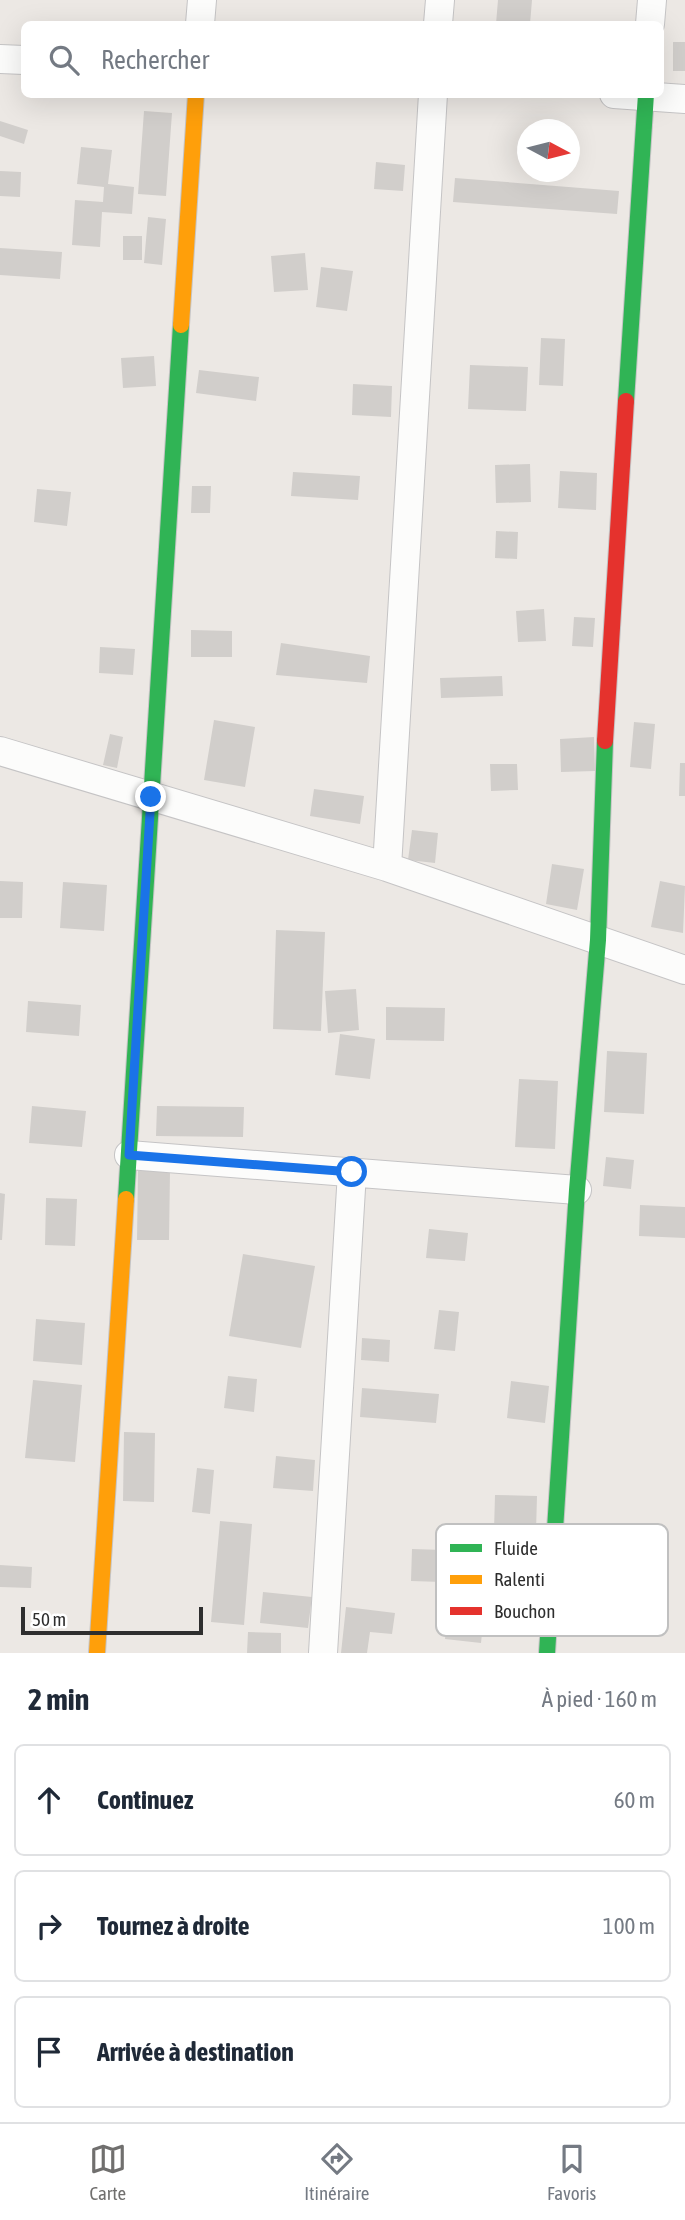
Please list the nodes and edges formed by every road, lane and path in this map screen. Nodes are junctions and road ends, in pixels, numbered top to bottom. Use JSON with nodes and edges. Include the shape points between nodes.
{"nodes":[{"id":1,"x":202,"y":0,"type":"edge"},
{"id":2,"x":440,"y":0,"type":"edge"},
{"id":3,"x":652,"y":0,"type":"edge"},
{"id":4,"x":200,"y":21,"type":"edge"},
{"id":5,"x":438,"y":21,"type":"edge"},
{"id":6,"x":650,"y":21,"type":"edge"},
{"id":7,"x":0,"y":59,"type":"edge"},
{"id":8,"x":21,"y":60,"type":"edge"},
{"id":9,"x":664,"y":97,"type":"edge"},
{"id":10,"x":196,"y":98,"type":"edge"},
{"id":11,"x":433,"y":98,"type":"edge"},
{"id":12,"x":646,"y":98,"type":"edge"},
{"id":13,"x":685,"y":99,"type":"edge"},
{"id":14,"x":0,"y":751,"type":"edge"},
{"id":15,"x":151,"y":797,"type":"junction"},
{"id":16,"x":387,"y":867,"type":"junction"},
{"id":17,"x":598,"y":940,"type":"junction"},
{"id":18,"x":685,"y":970,"type":"edge"},
{"id":19,"x":129,"y":1155,"type":"junction"},
{"id":20,"x":352,"y":1172,"type":"junction"},
{"id":21,"x":577,"y":1190,"type":"junction"},
{"id":22,"x":555,"y":1524,"type":"edge"},
{"id":23,"x":97,"y":1653,"type":"edge"},
{"id":24,"x":323,"y":1653,"type":"edge"}],
"edges":[{"from":1,"to":4,"type":"street"},
{"from":2,"to":5,"type":"street"},
{"from":3,"to":6,"type":"street"},
{"from":7,"to":8,"type":"street"},
{"from":9,"to":13,"type":"street"},
{"from":10,"to":15,"type":"street"},
{"from":11,"to":16,"type":"street"},
{"from":12,"to":17,"type":"street","via":[[603,768]]},
{"from":14,"to":15,"type":"street"},
{"from":15,"to":16,"type":"street"},
{"from":15,"to":19,"type":"street"},
{"from":16,"to":17,"type":"street"},
{"from":17,"to":18,"type":"street"},
{"from":17,"to":21,"type":"street"},
{"from":19,"to":20,"type":"street"},
{"from":19,"to":23,"type":"street"},
{"from":20,"to":21,"type":"street"},
{"from":20,"to":24,"type":"street"},
{"from":21,"to":22,"type":"street"}]}
